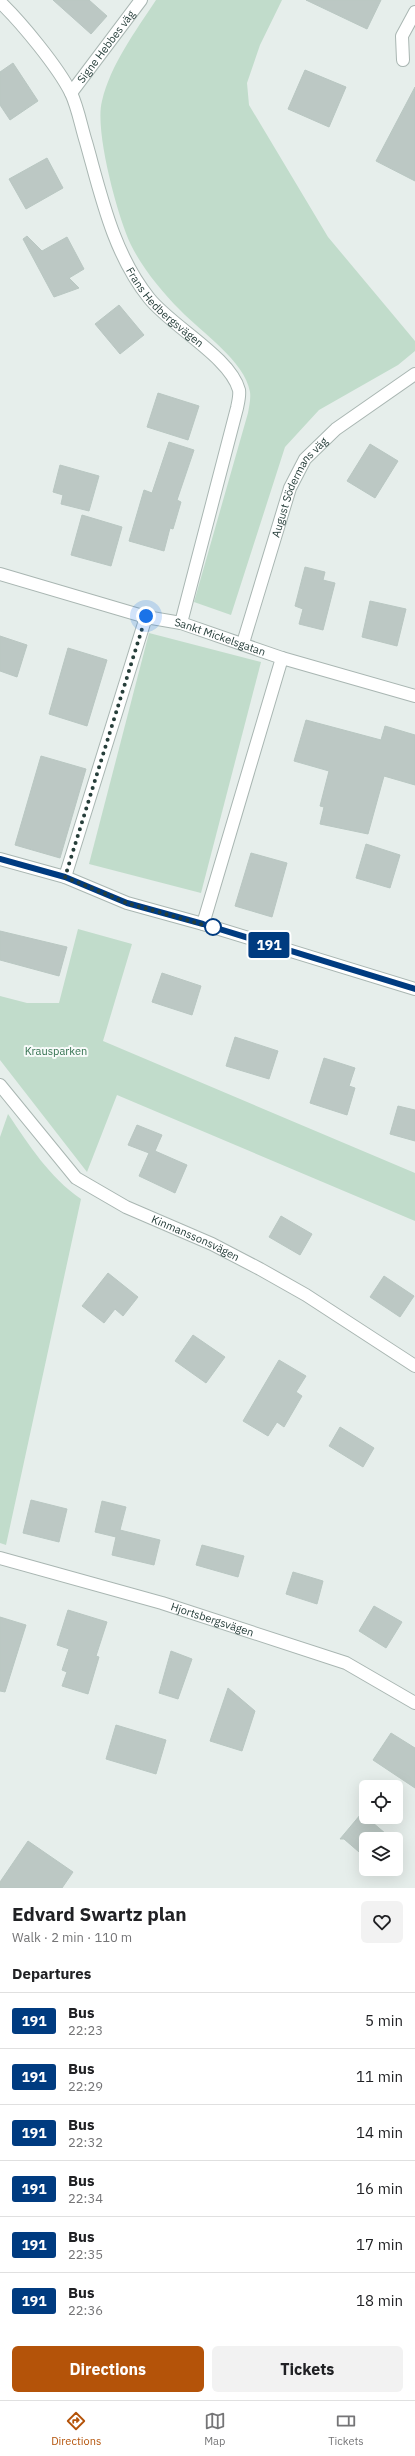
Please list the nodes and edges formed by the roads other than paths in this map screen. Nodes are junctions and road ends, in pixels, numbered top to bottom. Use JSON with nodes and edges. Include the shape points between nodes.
{"nodes":[{"id":1,"x":141,"y":0,"type":"edge"},
{"id":2,"x":0,"y":2,"type":"edge"},
{"id":3,"x":415,"y":12,"type":"edge"},
{"id":4,"x":403,"y":60,"type":"dead end"},
{"id":5,"x":71,"y":92,"type":"junction"},
{"id":6,"x":415,"y":374,"type":"edge"},
{"id":7,"x":0,"y":574,"type":"edge"},
{"id":8,"x":146,"y":616,"type":"junction"},
{"id":9,"x":180,"y":623,"type":"junction"},
{"id":10,"x":243,"y":643,"type":"junction"},
{"id":11,"x":282,"y":658,"type":"junction"},
{"id":12,"x":415,"y":696,"type":"edge"},
{"id":13,"x":0,"y":859,"type":"edge"},
{"id":14,"x":65,"y":877,"type":"junction"},
{"id":15,"x":203,"y":924,"type":"junction"},
{"id":16,"x":415,"y":989,"type":"edge"},
{"id":17,"x":0,"y":1085,"type":"edge"},
{"id":18,"x":415,"y":1366,"type":"edge"},
{"id":19,"x":0,"y":1558,"type":"edge"},
{"id":20,"x":415,"y":1702,"type":"edge"}],
"edges":[{"from":1,"to":5,"type":"street","name":"Signe Hebbes väg"},
{"from":2,"to":5,"type":"street","name":"Frans Hedbergsvägen","via":[[45,55]]},
{"from":3,"to":4,"type":"street","via":[[402,36]]},
{"from":5,"to":9,"type":"street","name":"Frans Hedbergsvägen","via":[[103,206],[116,241],[133,273],[149,298],[177,327],[231,373],[239,391],[237,408]]},
{"from":6,"to":10,"type":"street","name":"August Södermans väg","via":[[336,428],[305,459],[290,488]]},
{"from":7,"to":8,"type":"street","name":"Sankt Mickelsgatan"},
{"from":8,"to":9,"type":"street","name":"Sankt Mickelsgatan"},
{"from":8,"to":14,"type":"street"},
{"from":9,"to":10,"type":"street","name":"Sankt Mickelsgatan"},
{"from":10,"to":11,"type":"street","name":"Sankt Mickelsgatan"},
{"from":11,"to":12,"type":"street","name":"Sankt Mickelsgatan"},
{"from":11,"to":15,"type":"street"},
{"from":13,"to":14,"type":"street"},
{"from":14,"to":15,"type":"street","via":[[127,903]]},
{"from":15,"to":16,"type":"street"},
{"from":17,"to":18,"type":"street","name":"Kinmanssonsvägen","via":[[76,1178],[126,1207],[212,1244],[260,1269],[306,1295]]},
{"from":19,"to":20,"type":"street","name":"Hjortsbergsvägen","via":[[162,1603],[339,1661],[368,1674]]}]}
